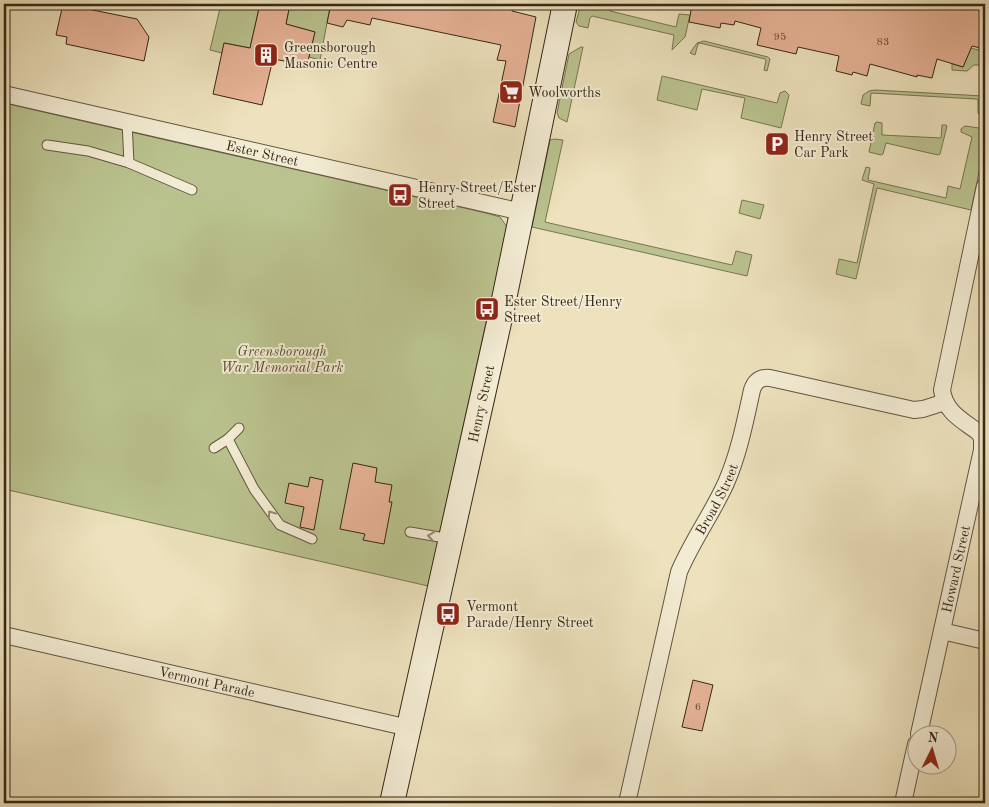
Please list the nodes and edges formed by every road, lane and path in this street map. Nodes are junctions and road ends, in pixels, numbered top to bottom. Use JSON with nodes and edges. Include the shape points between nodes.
{"nodes":[{"id":1,"x":564,"y":4,"type":"edge"},
{"id":2,"x":4,"y":94,"type":"edge"},
{"id":3,"x":127,"y":122,"type":"junction"},
{"id":4,"x":47,"y":145,"type":"dead end"},
{"id":5,"x":129,"y":163,"type":"junction"},
{"id":6,"x":985,"y":186,"type":"edge"},
{"id":7,"x":192,"y":190,"type":"dead end"},
{"id":8,"x":522,"y":212,"type":"junction"},
{"id":9,"x":944,"y":402,"type":"junction"},
{"id":10,"x":239,"y":428,"type":"dead end"},
{"id":11,"x":228,"y":439,"type":"junction"},
{"id":12,"x":214,"y":448,"type":"dead end"},
{"id":13,"x":410,"y":532,"type":"dead end"},
{"id":14,"x":312,"y":539,"type":"dead end"},
{"id":15,"x":451,"y":539,"type":"junction"},
{"id":16,"x":942,"y":631,"type":"junction"},
{"id":17,"x":4,"y":635,"type":"edge"},
{"id":18,"x":985,"y":641,"type":"edge"},
{"id":19,"x":921,"y":724,"type":"edge"},
{"id":20,"x":409,"y":728,"type":"junction"},
{"id":21,"x":909,"y":774,"type":"edge"},
{"id":22,"x":392,"y":803,"type":"edge"},
{"id":23,"x":627,"y":803,"type":"edge"},
{"id":24,"x":903,"y":803,"type":"edge"}],
"edges":[{"from":1,"to":8,"type":"street","name":"Henry Street"},
{"from":2,"to":3,"type":"street","name":"Ester Street"},
{"from":3,"to":5,"type":"lane"},
{"from":3,"to":8,"type":"street","name":"Ester Street"},
{"from":4,"to":5,"type":"lane","via":[[88,151]]},
{"from":5,"to":7,"type":"lane"},
{"from":6,"to":9,"type":"street","via":[[942,382]]},
{"from":8,"to":15,"type":"street","name":"Henry Street"},
{"from":9,"to":16,"type":"street","name":"Howard Street","via":[[978,432],[982,442]]},
{"from":9,"to":23,"type":"street","name":"Broad Street","via":[[914,410],[770,378],[756,382],[730,474],[679,572]]},
{"from":10,"to":11,"type":"lane"},
{"from":11,"to":12,"type":"lane"},
{"from":14,"to":11,"type":"lane","one_way":true,"via":[[280,525],[254,489]]},
{"from":15,"to":13,"type":"lane","one_way":true},
{"from":15,"to":20,"type":"street","name":"Henry Street"},
{"from":16,"to":18,"type":"street"},
{"from":16,"to":19,"type":"street","name":"Howard Street"},
{"from":17,"to":20,"type":"street","name":"Vermont Parade"},
{"from":20,"to":22,"type":"street","name":"Henry Street"},
{"from":21,"to":24,"type":"street"}]}
